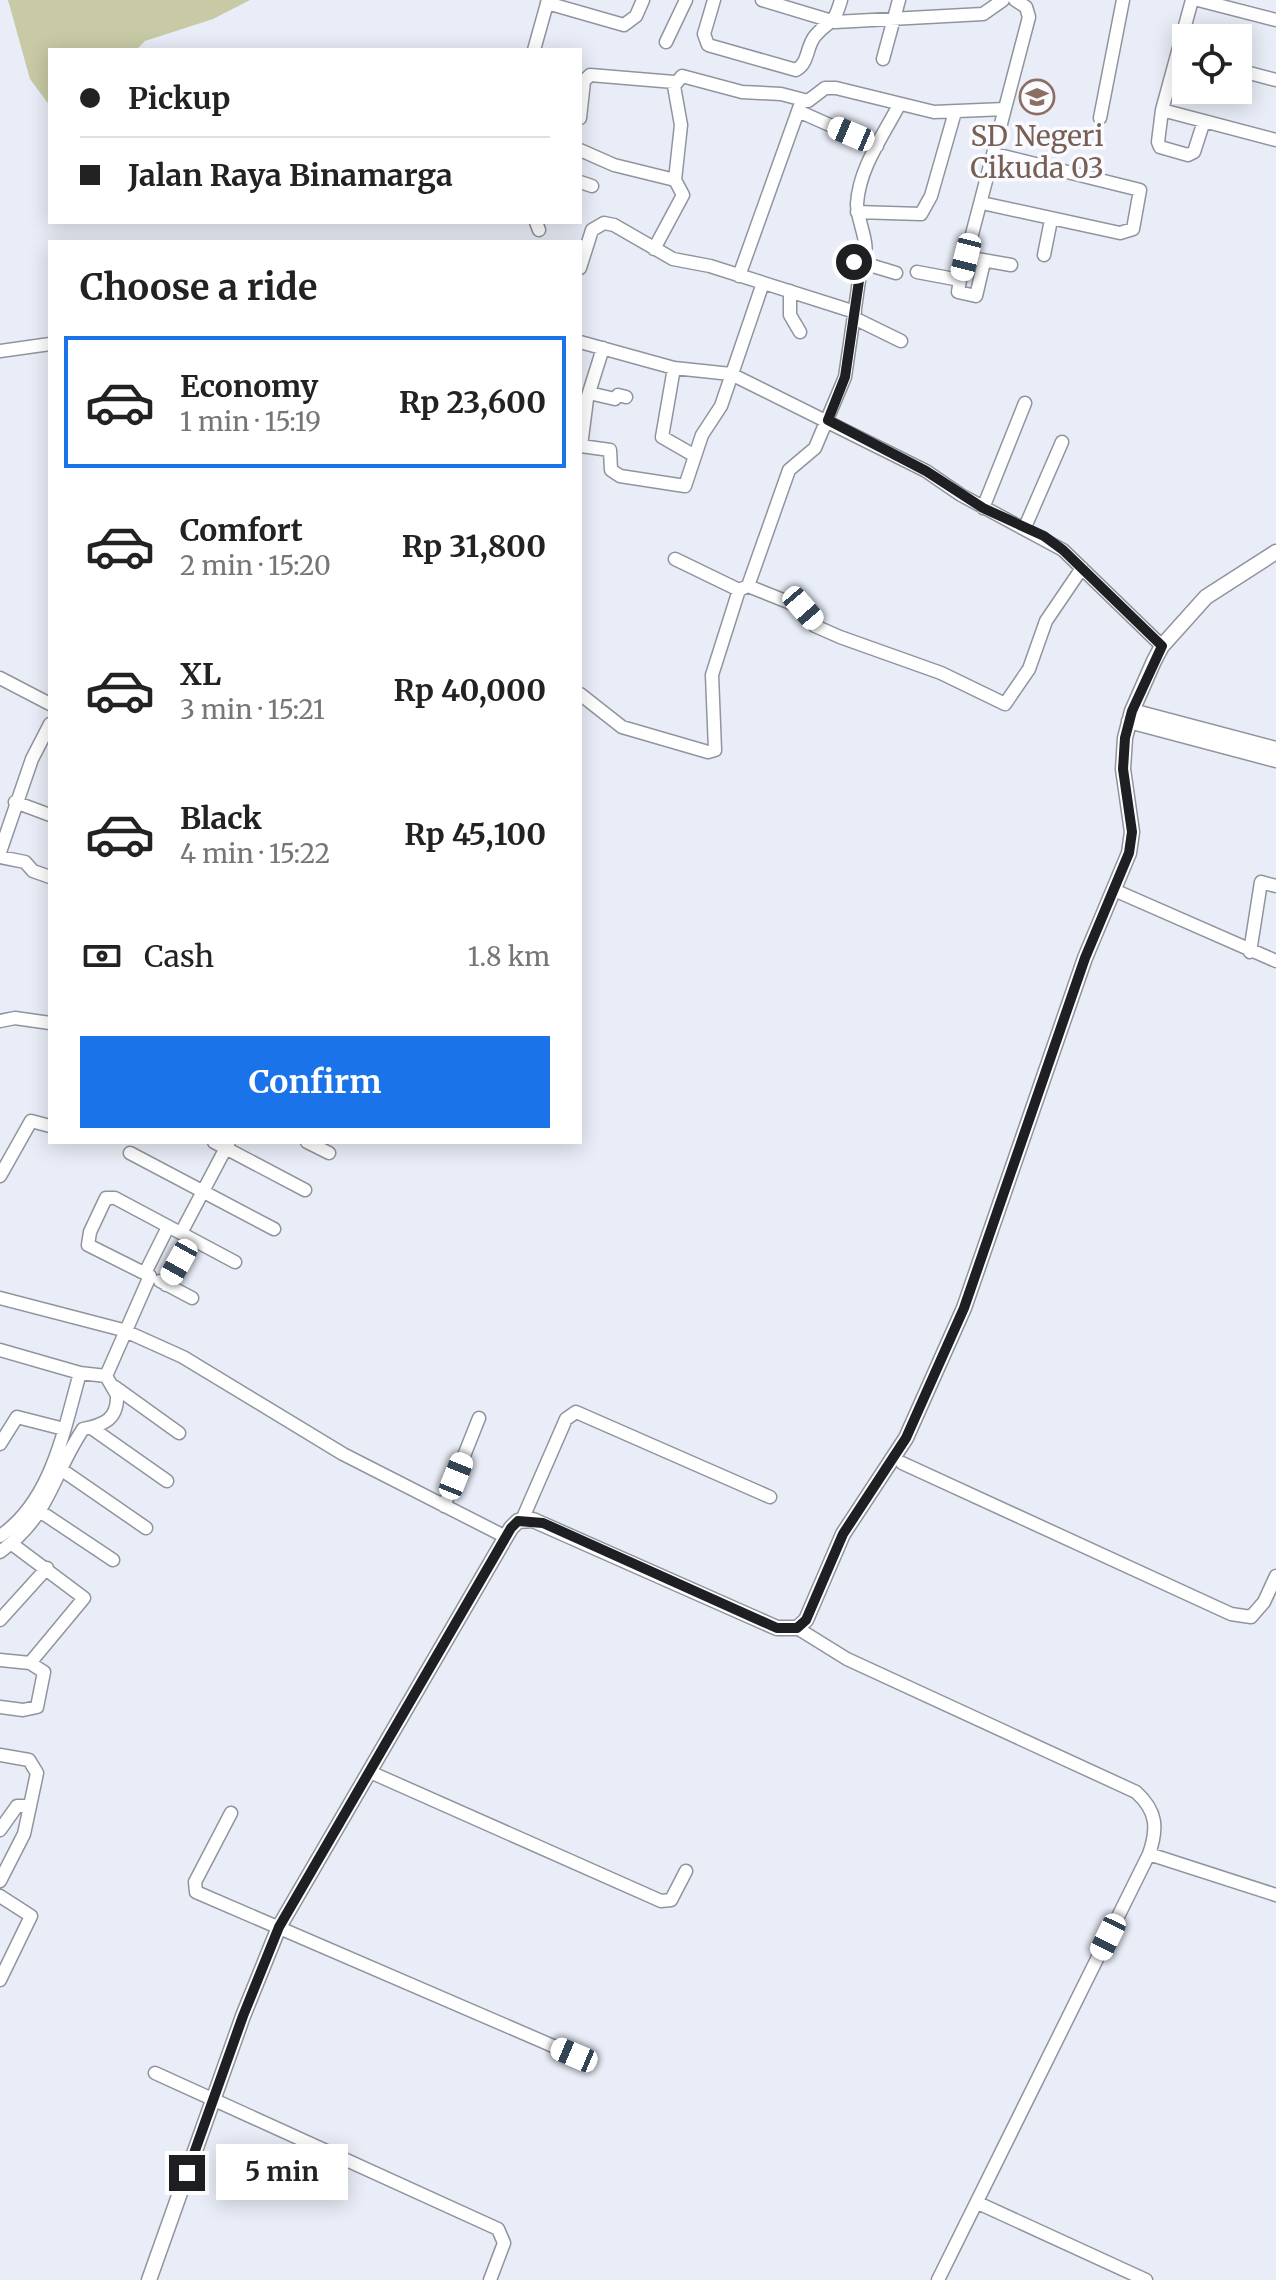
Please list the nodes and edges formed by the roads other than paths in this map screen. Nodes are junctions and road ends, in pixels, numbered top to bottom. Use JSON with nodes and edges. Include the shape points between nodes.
{"nodes":[{"id":1,"x":643,"y":0,"type":"edge"},
{"id":2,"x":686,"y":0,"type":"edge"},
{"id":3,"x":714,"y":0,"type":"edge"},
{"id":4,"x":762,"y":0,"type":"edge"},
{"id":5,"x":841,"y":0,"type":"edge"},
{"id":6,"x":899,"y":0,"type":"edge"},
{"id":7,"x":969,"y":0,"type":"edge"},
{"id":8,"x":1003,"y":0,"type":"edge"},
{"id":9,"x":1015,"y":0,"type":"edge"},
{"id":10,"x":1123,"y":0,"type":"edge"},
{"id":11,"x":1192,"y":0,"type":"edge"},
{"id":12,"x":1198,"y":0,"type":"edge"},
{"id":13,"x":548,"y":2,"type":"edge"},
{"id":14,"x":964,"y":16,"type":"junction"},
{"id":15,"x":893,"y":19,"type":"junction"},
{"id":16,"x":1276,"y":20,"type":"edge"},
{"id":17,"x":835,"y":22,"type":"junction"},
{"id":18,"x":1188,"y":24,"type":"edge"},
{"id":19,"x":666,"y":42,"type":"dead end"},
{"id":20,"x":535,"y":48,"type":"edge"},
{"id":21,"x":883,"y":59,"type":"dead end"},
{"id":22,"x":1252,"y":74,"type":"edge"},
{"id":23,"x":1276,"y":80,"type":"edge"},
{"id":24,"x":674,"y":82,"type":"junction"},
{"id":25,"x":1172,"y":83,"type":"edge"},
{"id":26,"x":582,"y":100,"type":"edge"},
{"id":27,"x":899,"y":105,"type":"junction"},
{"id":28,"x":800,"y":106,"type":"junction"},
{"id":29,"x":1005,"y":109,"type":"junction"},
{"id":30,"x":1162,"y":110,"type":"junction"},
{"id":31,"x":955,"y":112,"type":"junction"},
{"id":32,"x":1100,"y":118,"type":"dead end"},
{"id":33,"x":1204,"y":121,"type":"junction"},
{"id":34,"x":1275,"y":137,"type":"edge"},
{"id":35,"x":877,"y":146,"type":"junction"},
{"id":36,"x":582,"y":151,"type":"edge"},
{"id":37,"x":995,"y":154,"type":"junction"},
{"id":38,"x":675,"y":180,"type":"junction"},
{"id":39,"x":982,"y":203,"type":"junction"},
{"id":40,"x":857,"y":212,"type":"junction"},
{"id":41,"x":1051,"y":220,"type":"junction"},
{"id":42,"x":654,"y":249,"type":"junction"},
{"id":43,"x":1044,"y":255,"type":"dead end"},
{"id":44,"x":966,"y":257,"type":"junction"},
{"id":45,"x":842,"y":261,"type":"dead end"},
{"id":46,"x":582,"y":262,"type":"edge"},
{"id":47,"x":984,"y":262,"type":"junction"},
{"id":48,"x":862,"y":264,"type":"junction"},
{"id":49,"x":1011,"y":265,"type":"dead end"},
{"id":50,"x":917,"y":272,"type":"dead end"},
{"id":51,"x":896,"y":273,"type":"dead end"},
{"id":52,"x":739,"y":276,"type":"junction"},
{"id":53,"x":960,"y":280,"type":"junction"},
{"id":54,"x":763,"y":283,"type":"junction"},
{"id":55,"x":790,"y":291,"type":"junction"},
{"id":56,"x":854,"y":315,"type":"junction"},
{"id":57,"x":800,"y":332,"type":"dead end"},
{"id":58,"x":901,"y":341,"type":"dead end"},
{"id":59,"x":582,"y":343,"type":"edge"},
{"id":60,"x":48,"y":344,"type":"edge"},
{"id":61,"x":603,"y":348,"type":"junction"},
{"id":62,"x":0,"y":351,"type":"edge"},
{"id":63,"x":674,"y":368,"type":"junction"},
{"id":64,"x":731,"y":374,"type":"junction"},
{"id":65,"x":589,"y":393,"type":"junction"},
{"id":66,"x":626,"y":397,"type":"dead end"},
{"id":67,"x":1025,"y":403,"type":"dead end"},
{"id":68,"x":828,"y":420,"type":"junction"},
{"id":69,"x":582,"y":439,"type":"edge"},
{"id":70,"x":1062,"y":442,"type":"dead end"},
{"id":71,"x":582,"y":446,"type":"edge"},
{"id":72,"x":695,"y":456,"type":"junction"},
{"id":73,"x":983,"y":508,"type":"junction"},
{"id":74,"x":1025,"y":527,"type":"junction"},
{"id":75,"x":1276,"y":552,"type":"edge"},
{"id":76,"x":675,"y":559,"type":"dead end"},
{"id":77,"x":1082,"y":568,"type":"junction"},
{"id":78,"x":744,"y":588,"type":"junction"},
{"id":79,"x":1162,"y":646,"type":"junction"},
{"id":80,"x":0,"y":678,"type":"edge"},
{"id":81,"x":582,"y":696,"type":"edge"},
{"id":82,"x":48,"y":703,"type":"edge"},
{"id":83,"x":1130,"y":716,"type":"junction"},
{"id":84,"x":48,"y":728,"type":"edge"},
{"id":85,"x":1276,"y":749,"type":"edge"},
{"id":86,"x":1276,"y":760,"type":"edge"},
{"id":87,"x":15,"y":802,"type":"junction"},
{"id":88,"x":48,"y":814,"type":"edge"},
{"id":89,"x":0,"y":854,"type":"edge"},
{"id":90,"x":48,"y":876,"type":"edge"},
{"id":91,"x":1276,"y":886,"type":"edge"},
{"id":92,"x":1114,"y":890,"type":"junction"},
{"id":93,"x":1250,"y":952,"type":"junction"},
{"id":94,"x":1276,"y":961,"type":"edge"},
{"id":95,"x":0,"y":1021,"type":"edge"},
{"id":96,"x":48,"y":1023,"type":"edge"},
{"id":97,"x":48,"y":1125,"type":"edge"},
{"id":98,"x":223,"y":1144,"type":"edge"},
{"id":99,"x":311,"y":1144,"type":"edge"},
{"id":100,"x":130,"y":1153,"type":"dead end"},
{"id":101,"x":329,"y":1153,"type":"dead end"},
{"id":102,"x":0,"y":1176,"type":"edge"},
{"id":103,"x":305,"y":1190,"type":"dead end"},
{"id":104,"x":204,"y":1191,"type":"junction"},
{"id":105,"x":274,"y":1229,"type":"dead end"},
{"id":106,"x":180,"y":1233,"type":"junction"},
{"id":107,"x":235,"y":1262,"type":"dead end"},
{"id":108,"x":147,"y":1275,"type":"junction"},
{"id":109,"x":166,"y":1285,"type":"junction"},
{"id":110,"x":0,"y":1298,"type":"edge"},
{"id":111,"x":192,"y":1298,"type":"dead end"},
{"id":112,"x":123,"y":1330,"type":"junction"},
{"id":113,"x":0,"y":1350,"type":"edge"},
{"id":114,"x":80,"y":1373,"type":"junction"},
{"id":115,"x":106,"y":1376,"type":"junction"},
{"id":116,"x":115,"y":1387,"type":"junction"},
{"id":117,"x":479,"y":1418,"type":"dead end"},
{"id":118,"x":64,"y":1429,"type":"junction"},
{"id":119,"x":93,"y":1429,"type":"junction"},
{"id":120,"x":179,"y":1433,"type":"dead end"},
{"id":121,"x":0,"y":1444,"type":"edge"},
{"id":122,"x":902,"y":1463,"type":"dead end"},
{"id":123,"x":62,"y":1470,"type":"junction"},
{"id":124,"x":167,"y":1481,"type":"dead end"},
{"id":125,"x":770,"y":1497,"type":"dead end"},
{"id":126,"x":444,"y":1506,"type":"junction"},
{"id":127,"x":41,"y":1512,"type":"junction"},
{"id":128,"x":522,"y":1520,"type":"junction"},
{"id":129,"x":146,"y":1528,"type":"dead end"},
{"id":130,"x":0,"y":1536,"type":"edge"},
{"id":131,"x":506,"y":1537,"type":"junction"},
{"id":132,"x":12,"y":1544,"type":"junction"},
{"id":133,"x":0,"y":1552,"type":"edge"},
{"id":134,"x":113,"y":1560,"type":"dead end"},
{"id":135,"x":47,"y":1568,"type":"junction"},
{"id":136,"x":1276,"y":1576,"type":"edge"},
{"id":137,"x":0,"y":1620,"type":"edge"},
{"id":138,"x":797,"y":1628,"type":"junction"},
{"id":139,"x":0,"y":1660,"type":"edge"},
{"id":140,"x":30,"y":1663,"type":"junction"},
{"id":141,"x":0,"y":1707,"type":"edge"},
{"id":142,"x":0,"y":1755,"type":"edge"},
{"id":143,"x":370,"y":1772,"type":"junction"},
{"id":144,"x":0,"y":1805,"type":"edge"},
{"id":145,"x":23,"y":1806,"type":"junction"},
{"id":146,"x":231,"y":1813,"type":"dead end"},
{"id":147,"x":0,"y":1830,"type":"edge"},
{"id":148,"x":1149,"y":1854,"type":"junction"},
{"id":149,"x":686,"y":1871,"type":"dead end"},
{"id":150,"x":0,"y":1881,"type":"edge"},
{"id":151,"x":1276,"y":1895,"type":"edge"},
{"id":152,"x":0,"y":1896,"type":"edge"},
{"id":153,"x":279,"y":1927,"type":"junction"},
{"id":154,"x":0,"y":1980,"type":"edge"},
{"id":155,"x":574,"y":2055,"type":"dead end"},
{"id":156,"x":155,"y":2073,"type":"dead end"},
{"id":157,"x":213,"y":2100,"type":"junction"},
{"id":158,"x":978,"y":2203,"type":"junction"},
{"id":159,"x":149,"y":2280,"type":"edge"},
{"id":160,"x":490,"y":2280,"type":"edge"},
{"id":161,"x":938,"y":2280,"type":"edge"},
{"id":162,"x":1146,"y":2280,"type":"edge"}],
"edges":[{"from":1,"to":13,"type":"street","via":[[636,16],[624,25]]},
{"from":2,"to":19,"type":"street"},
{"from":3,"to":17,"type":"street","via":[[704,34],[708,45],[796,70],[813,38]]},
{"from":4,"to":17,"type":"street"},
{"from":5,"to":17,"type":"street"},
{"from":6,"to":15,"type":"street"},
{"from":7,"to":14,"type":"street"},
{"from":8,"to":14,"type":"street","via":[[989,12]]},
{"from":9,"to":29,"type":"street","via":[[1029,17]]},
{"from":10,"to":32,"type":"street"},
{"from":11,"to":18,"type":"street"},
{"from":12,"to":16,"type":"street"},
{"from":13,"to":20,"type":"street"},
{"from":14,"to":15,"type":"street"},
{"from":15,"to":17,"type":"street"},
{"from":15,"to":21,"type":"street"},
{"from":22,"to":23,"type":"street"},
{"from":24,"to":26,"type":"street","via":[[590,75]]},
{"from":24,"to":28,"type":"street","via":[[687,76],[742,92],[781,94]]},
{"from":24,"to":38,"type":"street","via":[[681,125]]},
{"from":25,"to":30,"type":"street"},
{"from":27,"to":28,"type":"street","via":[[825,88]]},
{"from":27,"to":31,"type":"street"},
{"from":27,"to":35,"type":"street"},
{"from":28,"to":35,"type":"street"},
{"from":28,"to":52,"type":"street"},
{"from":29,"to":31,"type":"street"},
{"from":29,"to":37,"type":"street"},
{"from":30,"to":33,"type":"street"},
{"from":30,"to":33,"type":"street","via":[[1160,147],[1188,155],[1198,147]]},
{"from":31,"to":40,"type":"street","via":[[921,214]]},
{"from":33,"to":34,"type":"street"},
{"from":35,"to":40,"type":"street","via":[[864,170]]},
{"from":36,"to":38,"type":"street"},
{"from":37,"to":39,"type":"street"},
{"from":37,"to":41,"type":"street","via":[[1140,190],[1133,229],[1127,233]]},
{"from":38,"to":42,"type":"street","via":[[683,195]]},
{"from":39,"to":41,"type":"street"},
{"from":39,"to":44,"type":"street"},
{"from":40,"to":48,"type":"street","via":[[866,251]]},
{"from":41,"to":43,"type":"street"},
{"from":42,"to":46,"type":"street","via":[[604,223],[592,230]]},
{"from":42,"to":52,"type":"street"},
{"from":44,"to":47,"type":"street"},
{"from":44,"to":53,"type":"street"},
{"from":45,"to":48,"type":"street"},
{"from":47,"to":49,"type":"street"},
{"from":47,"to":53,"type":"street","via":[[976,296],[958,292]]},
{"from":48,"to":51,"type":"street"},
{"from":48,"to":56,"type":"street"},
{"from":50,"to":53,"type":"street"},
{"from":52,"to":54,"type":"street"},
{"from":54,"to":55,"type":"street"},
{"from":54,"to":64,"type":"street"},
{"from":55,"to":56,"type":"street"},
{"from":55,"to":57,"type":"street","via":[[790,315]]},
{"from":56,"to":58,"type":"street"},
{"from":56,"to":68,"type":"street","via":[[845,377]]},
{"from":59,"to":61,"type":"street"},
{"from":60,"to":62,"type":"street"},
{"from":61,"to":63,"type":"street"},
{"from":61,"to":65,"type":"street"},
{"from":63,"to":64,"type":"street"},
{"from":63,"to":72,"type":"street","via":[[662,437]]},
{"from":64,"to":68,"type":"street"},
{"from":64,"to":72,"type":"street"},
{"from":65,"to":66,"type":"street"},
{"from":65,"to":69,"type":"street"},
{"from":67,"to":73,"type":"street"},
{"from":68,"to":73,"type":"street","via":[[926,471]]},
{"from":68,"to":78,"type":"street","via":[[813,452],[789,470]]},
{"from":70,"to":74,"type":"street"},
{"from":71,"to":72,"type":"street","via":[[610,450],[611,470],[620,476],[685,486]]},
{"from":73,"to":74,"type":"street"},
{"from":74,"to":77,"type":"street"},
{"from":75,"to":79,"type":"street","via":[[1206,597]]},
{"from":76,"to":78,"type":"street"},
{"from":77,"to":78,"type":"street","via":[[1046,621],[1029,669],[1005,704],[941,673],[815,626],[803,608]]},
{"from":77,"to":79,"type":"street"},
{"from":78,"to":81,"type":"street","via":[[712,675],[713,752],[622,727]]},
{"from":79,"to":83,"type":"street"},
{"from":80,"to":82,"type":"street"},
{"from":83,"to":85,"type":"street"},
{"from":83,"to":86,"type":"street"},
{"from":83,"to":92,"type":"street","via":[[1123,769],[1132,832]]},
{"from":84,"to":87,"type":"street"},
{"from":87,"to":88,"type":"street"},
{"from":87,"to":89,"type":"street"},
{"from":89,"to":90,"type":"street"},
{"from":91,"to":93,"type":"street","via":[[1261,882]]},
{"from":92,"to":93,"type":"street"},
{"from":92,"to":138,"type":"street","via":[[1085,958],[958,1321],[906,1438],[843,1534],[811,1611]]},
{"from":93,"to":94,"type":"street"},
{"from":95,"to":96,"type":"street"},
{"from":97,"to":102,"type":"street","via":[[31,1121]]},
{"from":98,"to":103,"type":"street"},
{"from":98,"to":104,"type":"street"},
{"from":99,"to":101,"type":"street"},
{"from":100,"to":104,"type":"street"},
{"from":104,"to":105,"type":"street"},
{"from":104,"to":106,"type":"street"},
{"from":106,"to":107,"type":"street"},
{"from":106,"to":108,"type":"street"},
{"from":106,"to":108,"type":"street","via":[[115,1198],[104,1200],[88,1245]]},
{"from":106,"to":109,"type":"street"},
{"from":108,"to":109,"type":"street"},
{"from":108,"to":112,"type":"street"},
{"from":109,"to":111,"type":"street"},
{"from":110,"to":112,"type":"street"},
{"from":112,"to":115,"type":"street"},
{"from":112,"to":126,"type":"street","via":[[183,1357],[343,1454]]},
{"from":113,"to":114,"type":"street"},
{"from":114,"to":115,"type":"street"},
{"from":114,"to":118,"type":"street"},
{"from":115,"to":116,"type":"street"},
{"from":116,"to":119,"type":"street","via":[[115,1412]]},
{"from":116,"to":120,"type":"street"},
{"from":117,"to":126,"type":"street"},
{"from":118,"to":121,"type":"street","via":[[17,1417]]},
{"from":118,"to":130,"type":"street","via":[[30,1509]]},
{"from":119,"to":123,"type":"street","via":[[83,1429]]},
{"from":119,"to":124,"type":"street"},
{"from":122,"to":136,"type":"street","via":[[1231,1614],[1251,1617]]},
{"from":123,"to":127,"type":"street"},
{"from":123,"to":129,"type":"street"},
{"from":125,"to":128,"type":"street","via":[[576,1412],[566,1419]]},
{"from":126,"to":131,"type":"street"},
{"from":127,"to":132,"type":"street"},
{"from":127,"to":134,"type":"street"},
{"from":128,"to":131,"type":"street"},
{"from":128,"to":138,"type":"street","via":[[543,1523],[777,1628]]},
{"from":131,"to":143,"type":"street"},
{"from":132,"to":133,"type":"street"},
{"from":132,"to":135,"type":"street"},
{"from":135,"to":137,"type":"street"},
{"from":135,"to":140,"type":"street","via":[[83,1600]]},
{"from":138,"to":148,"type":"street","via":[[847,1659],[1136,1792],[1155,1819]]},
{"from":139,"to":140,"type":"street"},
{"from":140,"to":141,"type":"street","via":[[44,1672],[37,1707]]},
{"from":142,"to":145,"type":"street","via":[[29,1760],[36,1767]]},
{"from":143,"to":149,"type":"street","via":[[661,1901],[671,1900]]},
{"from":143,"to":153,"type":"street"},
{"from":144,"to":145,"type":"street"},
{"from":145,"to":147,"type":"street"},
{"from":145,"to":150,"type":"street","via":[[24,1834]]},
{"from":146,"to":153,"type":"street","via":[[194,1890]]},
{"from":148,"to":151,"type":"street"},
{"from":148,"to":158,"type":"street"},
{"from":152,"to":154,"type":"street","via":[[31,1916]]},
{"from":153,"to":155,"type":"street"},
{"from":153,"to":157,"type":"street"},
{"from":156,"to":157,"type":"street"},
{"from":157,"to":159,"type":"street"},
{"from":157,"to":160,"type":"street","via":[[498,2229],[504,2243]]},
{"from":158,"to":161,"type":"street"},
{"from":158,"to":162,"type":"street"}]}
